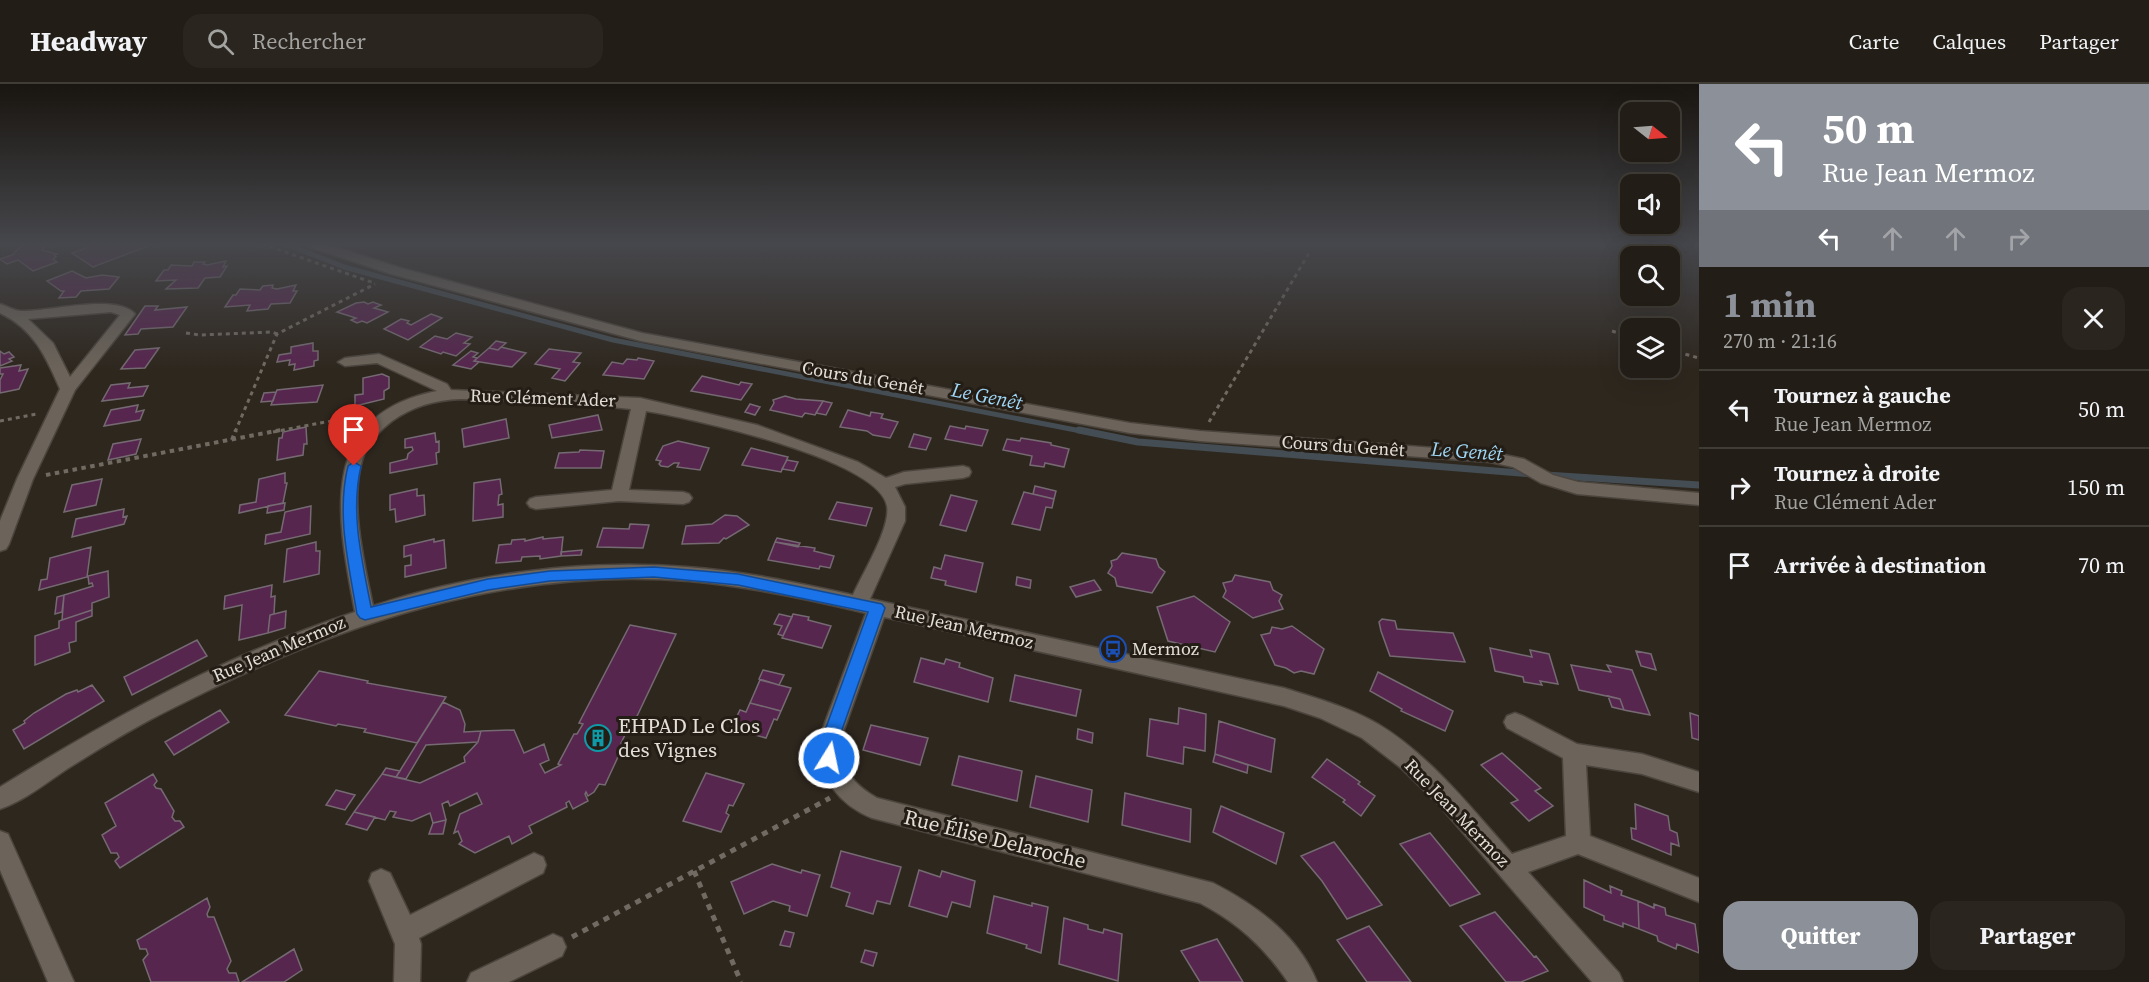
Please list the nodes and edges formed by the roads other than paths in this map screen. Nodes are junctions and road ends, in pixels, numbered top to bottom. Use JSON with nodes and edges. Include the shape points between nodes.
{"nodes":[{"id":1,"x":451,"y":286,"type":"edge"},
{"id":2,"x":0,"y":308,"type":"edge"},
{"id":3,"x":17,"y":316,"type":"junction"},
{"id":4,"x":345,"y":362,"type":"dead end"},
{"id":5,"x":68,"y":389,"type":"junction"},
{"id":6,"x":446,"y":395,"type":"junction"},
{"id":7,"x":640,"y":403,"type":"junction"},
{"id":8,"x":963,"y":472,"type":"dead end"},
{"id":9,"x":885,"y":484,"type":"junction"},
{"id":10,"x":619,"y":495,"type":"junction"},
{"id":11,"x":684,"y":498,"type":"dead end"},
{"id":12,"x":1699,"y":499,"type":"edge"},
{"id":13,"x":536,"y":503,"type":"dead end"},
{"id":14,"x":0,"y":544,"type":"edge"},
{"id":15,"x":868,"y":606,"type":"junction"},
{"id":16,"x":365,"y":614,"type":"junction"},
{"id":17,"x":1515,"y":722,"type":"dead end"},
{"id":18,"x":1574,"y":753,"type":"junction"},
{"id":19,"x":1699,"y":782,"type":"edge"},
{"id":20,"x":0,"y":799,"type":"edge"},
{"id":21,"x":0,"y":842,"type":"edge"},
{"id":22,"x":1578,"y":843,"type":"junction"},
{"id":23,"x":534,"y":865,"type":"dead end"},
{"id":24,"x":1509,"y":867,"type":"junction"},
{"id":25,"x":381,"y":881,"type":"dead end"},
{"id":26,"x":1699,"y":890,"type":"edge"},
{"id":27,"x":404,"y":932,"type":"junction"},
{"id":28,"x":553,"y":947,"type":"road end"},
{"id":29,"x":61,"y":982,"type":"edge"},
{"id":30,"x":407,"y":982,"type":"edge"},
{"id":31,"x":480,"y":982,"type":"edge"},
{"id":32,"x":1304,"y":982,"type":"edge"},
{"id":33,"x":1610,"y":982,"type":"edge"}],
"edges":[{"from":1,"to":12,"type":"street","name":"Cours du Genêt","via":[[641,337],[1130,428],[1490,457],[1518,463],[1547,479],[1577,488]]},
{"from":2,"to":3,"type":"street"},
{"from":3,"to":5,"type":"street","via":[[48,346]]},
{"from":3,"to":5,"type":"street","via":[[113,308],[128,314]]},
{"from":4,"to":6,"type":"street","name":"Rue Clément Ader","via":[[379,358],[442,387]]},
{"from":5,"to":14,"type":"street","via":[[25,479]]},
{"from":6,"to":7,"type":"street","name":"Rue Clément Ader","via":[[577,397]]},
{"from":6,"to":16,"type":"street","name":"Rue Clément Ader","via":[[426,399],[390,416],[371,431],[358,450],[351,482],[350,535]]},
{"from":7,"to":9,"type":"street","name":"Rue Clément Ader","via":[[743,425],[861,470]]},
{"from":7,"to":10,"type":"street","name":"Rue Clément Ader"},
{"from":8,"to":9,"type":"street","via":[[904,478]]},
{"from":9,"to":15,"type":"street","via":[[896,499],[897,514]]},
{"from":10,"to":11,"type":"street"},
{"from":10,"to":13,"type":"street"},
{"from":15,"to":16,"type":"street","name":"Rue Jean Mermoz","via":[[738,579],[654,572],[550,576],[488,584]]},
{"from":15,"to":24,"type":"street","name":"Rue Jean Mermoz","via":[[1284,697],[1327,711],[1370,730],[1409,761]]},
{"from":15,"to":32,"type":"street","name":"Rue Élise Delaroche","via":[[828,744],[834,773],[857,800],[1204,892],[1240,909],[1260,925],[1277,942]]},
{"from":16,"to":20,"type":"street","name":"Rue Jean Mermoz","via":[[265,652],[202,682],[135,717]]},
{"from":17,"to":18,"type":"street"},
{"from":18,"to":19,"type":"street","via":[[1642,764]]},
{"from":18,"to":22,"type":"street"},
{"from":21,"to":29,"type":"street"},
{"from":22,"to":24,"type":"street"},
{"from":22,"to":26,"type":"street"},
{"from":23,"to":27,"type":"street"},
{"from":24,"to":33,"type":"street","name":"Rue Jean Mermoz"},
{"from":25,"to":27,"type":"street"},
{"from":27,"to":30,"type":"street","via":[[408,944]]},
{"from":28,"to":31,"type":"street"}]}
